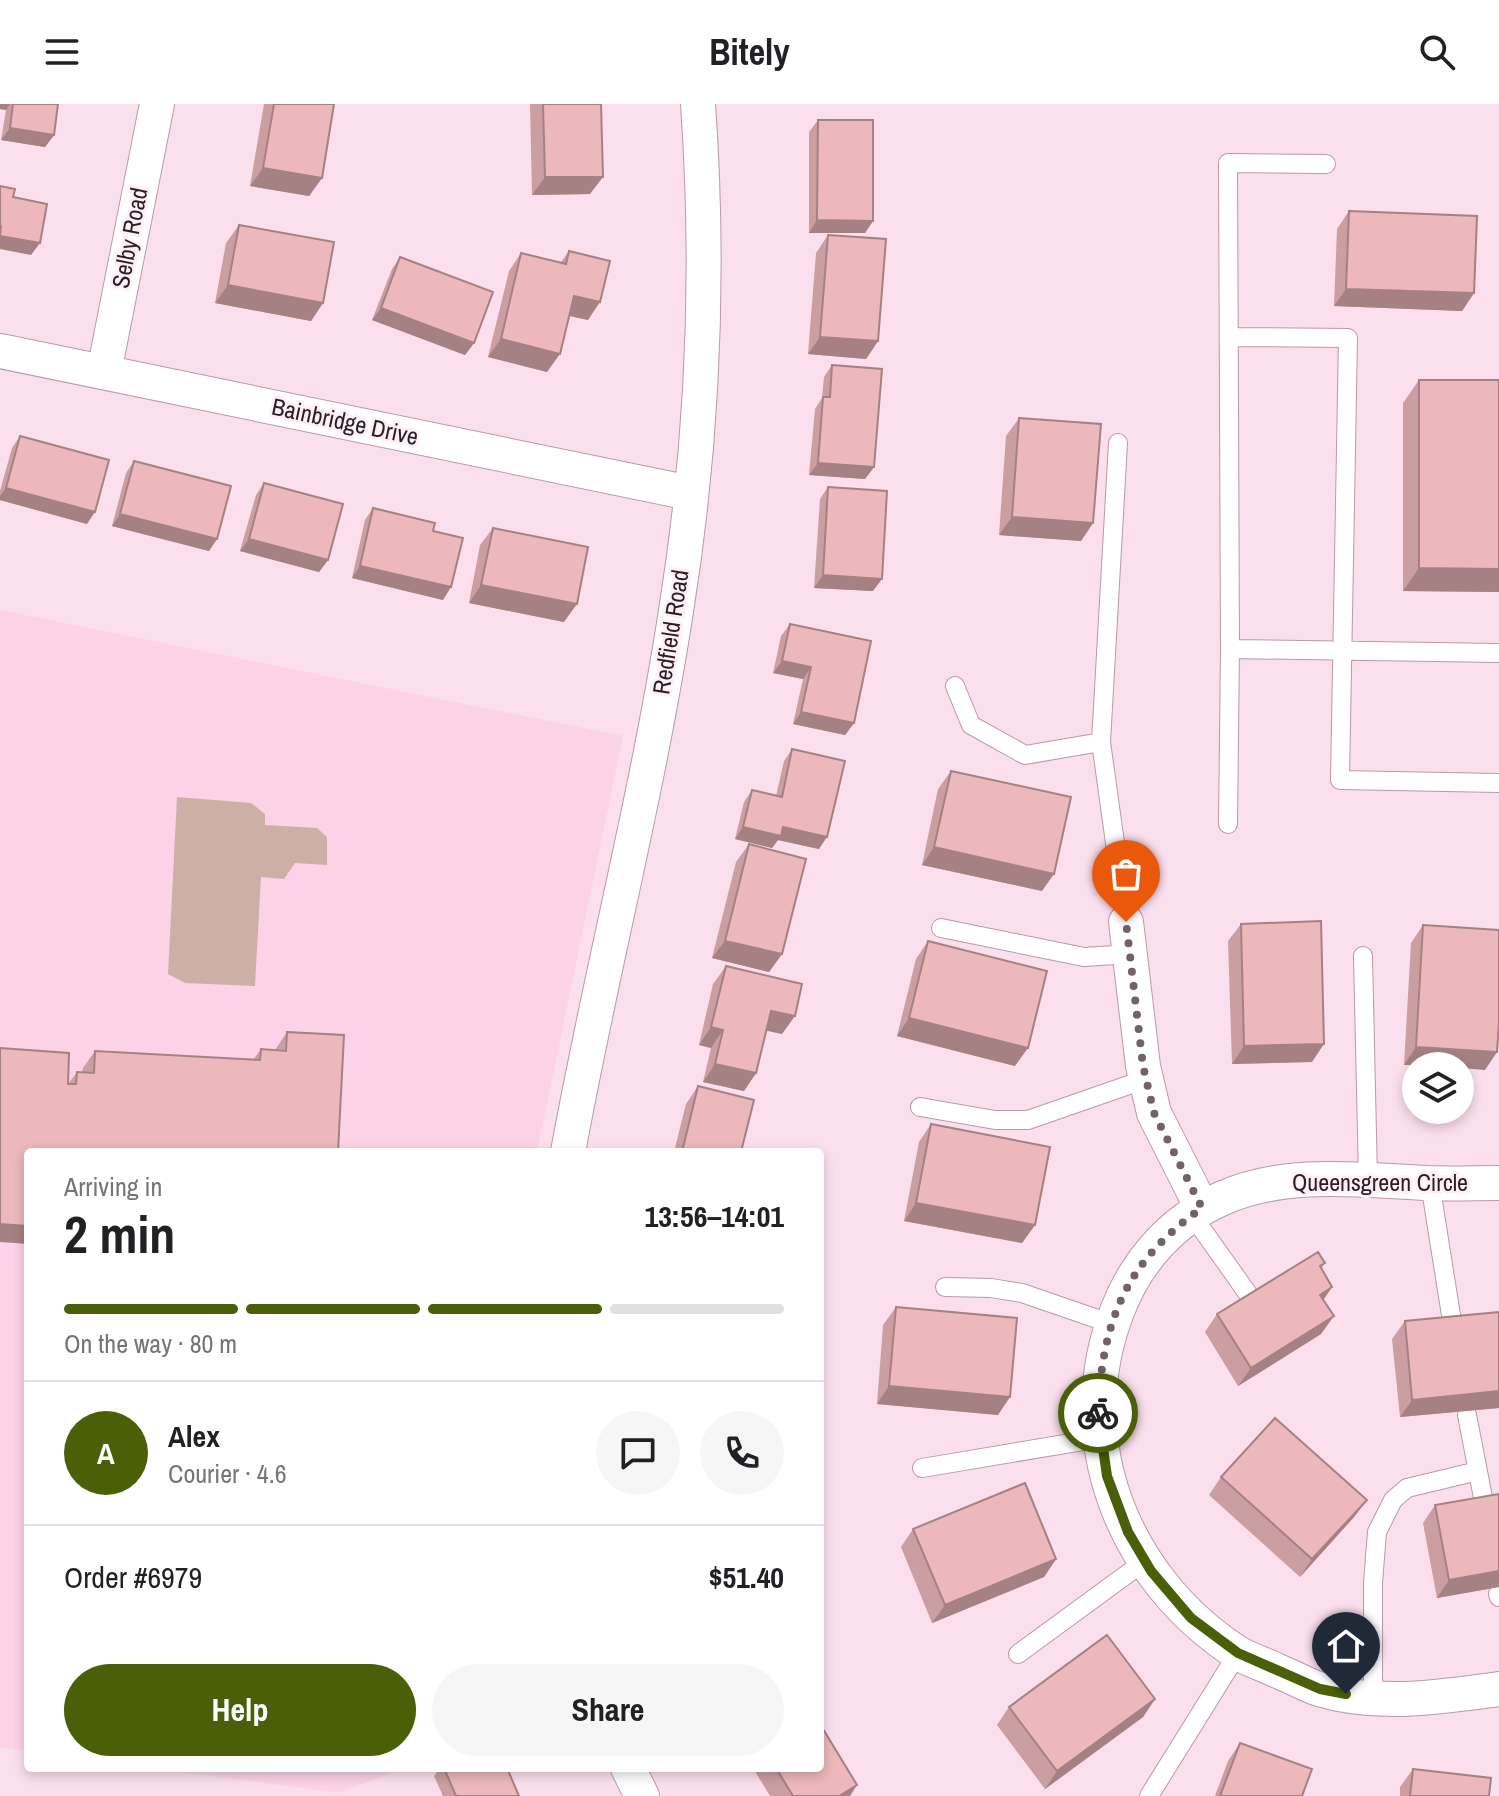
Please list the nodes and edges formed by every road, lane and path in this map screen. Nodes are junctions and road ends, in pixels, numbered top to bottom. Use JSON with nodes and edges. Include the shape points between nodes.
{"nodes":[{"id":1,"x":157,"y":104,"type":"edge"},
{"id":2,"x":698,"y":104,"type":"edge"},
{"id":3,"x":1326,"y":164,"type":"dead end"},
{"id":4,"x":1229,"y":337,"type":"junction"},
{"id":5,"x":0,"y":351,"type":"edge"},
{"id":6,"x":104,"y":372,"type":"junction"},
{"id":7,"x":1118,"y":443,"type":"dead end"},
{"id":8,"x":690,"y":493,"type":"junction"},
{"id":9,"x":1230,"y":649,"type":"junction"},
{"id":10,"x":1344,"y":651,"type":"junction"},
{"id":11,"x":1499,"y":653,"type":"edge"},
{"id":12,"x":955,"y":686,"type":"dead end"},
{"id":13,"x":1101,"y":742,"type":"junction"},
{"id":14,"x":1499,"y":783,"type":"edge"},
{"id":15,"x":1228,"y":824,"type":"dead end"},
{"id":16,"x":941,"y":928,"type":"dead end"},
{"id":17,"x":1128,"y":938,"type":"junction"},
{"id":18,"x":1363,"y":956,"type":"dead end"},
{"id":19,"x":1146,"y":1079,"type":"junction"},
{"id":20,"x":920,"y":1107,"type":"dead end"},
{"id":21,"x":569,"y":1148,"type":"edge"},
{"id":22,"x":1368,"y":1179,"type":"junction"},
{"id":23,"x":1430,"y":1183,"type":"junction"},
{"id":24,"x":1499,"y":1183,"type":"edge"},
{"id":25,"x":1197,"y":1211,"type":"junction"},
{"id":26,"x":945,"y":1287,"type":"dead end"},
{"id":27,"x":1253,"y":1301,"type":"edge"},
{"id":28,"x":1112,"y":1324,"type":"junction"},
{"id":29,"x":1454,"y":1334,"type":"edge"},
{"id":30,"x":1467,"y":1415,"type":"edge"},
{"id":31,"x":1101,"y":1438,"type":"junction"},
{"id":32,"x":922,"y":1468,"type":"dead end"},
{"id":33,"x":1478,"y":1471,"type":"junction"},
{"id":34,"x":1486,"y":1513,"type":"edge"},
{"id":35,"x":1145,"y":1561,"type":"junction"},
{"id":36,"x":1238,"y":1653,"type":"junction"},
{"id":37,"x":1018,"y":1654,"type":"dead end"},
{"id":38,"x":1499,"y":1689,"type":"edge"},
{"id":39,"x":1373,"y":1698,"type":"junction"},
{"id":40,"x":630,"y":1772,"type":"edge"},
{"id":41,"x":642,"y":1796,"type":"edge"},
{"id":42,"x":1149,"y":1796,"type":"edge"}],
"edges":[{"from":1,"to":6,"type":"street","name":"Selby Road"},
{"from":2,"to":8,"type":"street","name":"Redfield Road","via":[[705,283],[702,384]]},
{"from":3,"to":4,"type":"lane","via":[[1228,163]]},
{"from":4,"to":9,"type":"lane"},
{"from":4,"to":10,"type":"lane","via":[[1348,338]]},
{"from":5,"to":6,"type":"street","name":"Bainbridge Drive"},
{"from":6,"to":8,"type":"street","name":"Bainbridge Drive"},
{"from":7,"to":13,"type":"lane"},
{"from":8,"to":21,"type":"street","name":"Redfield Road","via":[[658,715]]},
{"from":9,"to":10,"type":"lane"},
{"from":9,"to":15,"type":"lane"},
{"from":10,"to":11,"type":"lane"},
{"from":10,"to":14,"type":"lane","via":[[1340,780]]},
{"from":12,"to":13,"type":"lane","via":[[971,725],[1025,755]]},
{"from":13,"to":17,"type":"lane"},
{"from":16,"to":17,"type":"lane","via":[[1084,957]]},
{"from":17,"to":19,"type":"street"},
{"from":18,"to":22,"type":"lane"},
{"from":19,"to":20,"type":"lane","via":[[1028,1120]]},
{"from":19,"to":25,"type":"street","via":[[1154,1113]]},
{"from":22,"to":23,"type":"street","name":"Queensgreen Circle"},
{"from":22,"to":25,"type":"street","name":"Queensgreen Circle","via":[[1303,1179],[1253,1187]]},
{"from":23,"to":24,"type":"street","name":"Queensgreen Circle"},
{"from":23,"to":29,"type":"lane"},
{"from":25,"to":27,"type":"lane"},
{"from":25,"to":28,"type":"street","name":"Queensgreen Circle","via":[[1142,1262]]},
{"from":26,"to":28,"type":"lane","via":[[1022,1293]]},
{"from":28,"to":31,"type":"street","name":"Queensgreen Circle","via":[[1099,1371]]},
{"from":30,"to":33,"type":"lane"},
{"from":31,"to":32,"type":"lane"},
{"from":31,"to":35,"type":"street","name":"Queensgreen Circle","via":[[1116,1503]]},
{"from":33,"to":34,"type":"lane"},
{"from":33,"to":39,"type":"lane","via":[[1407,1488],[1393,1500],[1377,1532]]},
{"from":35,"to":36,"type":"street","name":"Queensgreen Circle","via":[[1191,1618]]},
{"from":35,"to":37,"type":"lane"},
{"from":36,"to":39,"type":"street","name":"Queensgreen Circle","via":[[1320,1689]]},
{"from":36,"to":42,"type":"lane"},
{"from":38,"to":39,"type":"street","name":"Queensgreen Circle"},
{"from":40,"to":41,"type":"street"}]}
